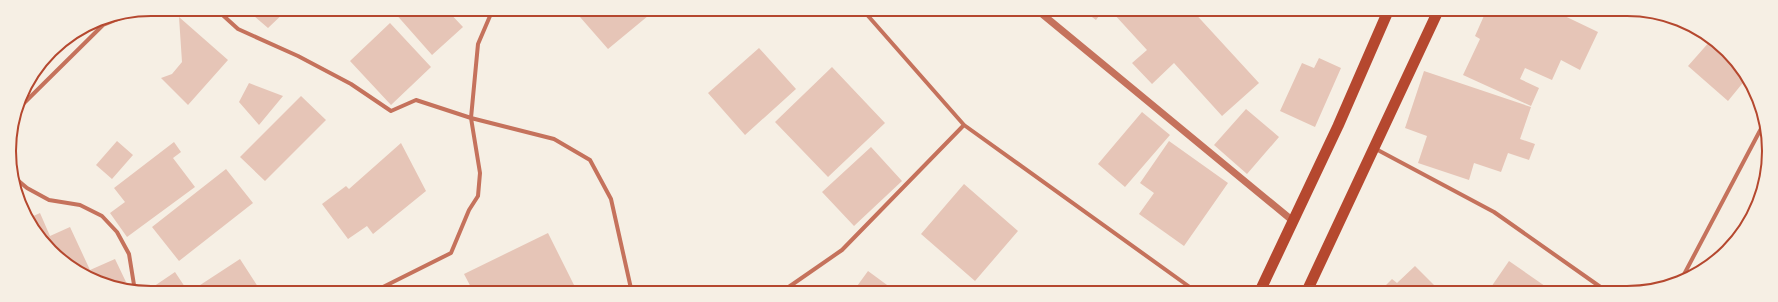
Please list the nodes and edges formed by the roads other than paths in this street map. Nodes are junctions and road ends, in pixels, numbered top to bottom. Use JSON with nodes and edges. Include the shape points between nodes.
{"nodes":[{"id":1,"x":224,"y":16,"type":"edge"},
{"id":2,"x":490,"y":16,"type":"edge"},
{"id":3,"x":868,"y":16,"type":"edge"},
{"id":4,"x":1044,"y":16,"type":"edge"},
{"id":5,"x":1386,"y":16,"type":"edge"},
{"id":6,"x":1436,"y":16,"type":"edge"},
{"id":7,"x":102,"y":25,"type":"edge"},
{"id":8,"x":25,"y":102,"type":"edge"},
{"id":9,"x":471,"y":118,"type":"junction"},
{"id":10,"x":964,"y":125,"type":"junction"},
{"id":11,"x":1760,"y":131,"type":"edge"},
{"id":12,"x":1374,"y":148,"type":"junction"},
{"id":13,"x":20,"y":182,"type":"edge"},
{"id":14,"x":1293,"y":221,"type":"junction"},
{"id":15,"x":1685,"y":273,"type":"edge"},
{"id":16,"x":133,"y":285,"type":"edge"},
{"id":17,"x":385,"y":286,"type":"edge"},
{"id":18,"x":630,"y":286,"type":"edge"},
{"id":19,"x":790,"y":286,"type":"edge"},
{"id":20,"x":1188,"y":286,"type":"edge"},
{"id":21,"x":1262,"y":286,"type":"edge"},
{"id":22,"x":1309,"y":286,"type":"edge"},
{"id":23,"x":1599,"y":286,"type":"edge"}],
"edges":[{"from":1,"to":9,"type":"street","via":[[238,29],[351,84],[391,111],[416,100]]},
{"from":2,"to":9,"type":"street","via":[[478,44]]},
{"from":3,"to":10,"type":"street"},
{"from":4,"to":14,"type":"street"},
{"from":5,"to":14,"type":"highway"},
{"from":6,"to":12,"type":"highway"},
{"from":7,"to":8,"type":"street"},
{"from":9,"to":17,"type":"street","via":[[480,173],[478,196],[469,210],[451,253]]},
{"from":9,"to":18,"type":"street","via":[[554,139],[590,160],[611,199]]},
{"from":10,"to":19,"type":"street","via":[[842,250]]},
{"from":10,"to":20,"type":"street"},
{"from":11,"to":15,"type":"street"},
{"from":12,"to":22,"type":"highway"},
{"from":12,"to":23,"type":"street","via":[[1494,212]]},
{"from":13,"to":16,"type":"street","via":[[49,200],[80,205],[102,216],[117,232],[129,254]]},
{"from":14,"to":21,"type":"highway"}]}
